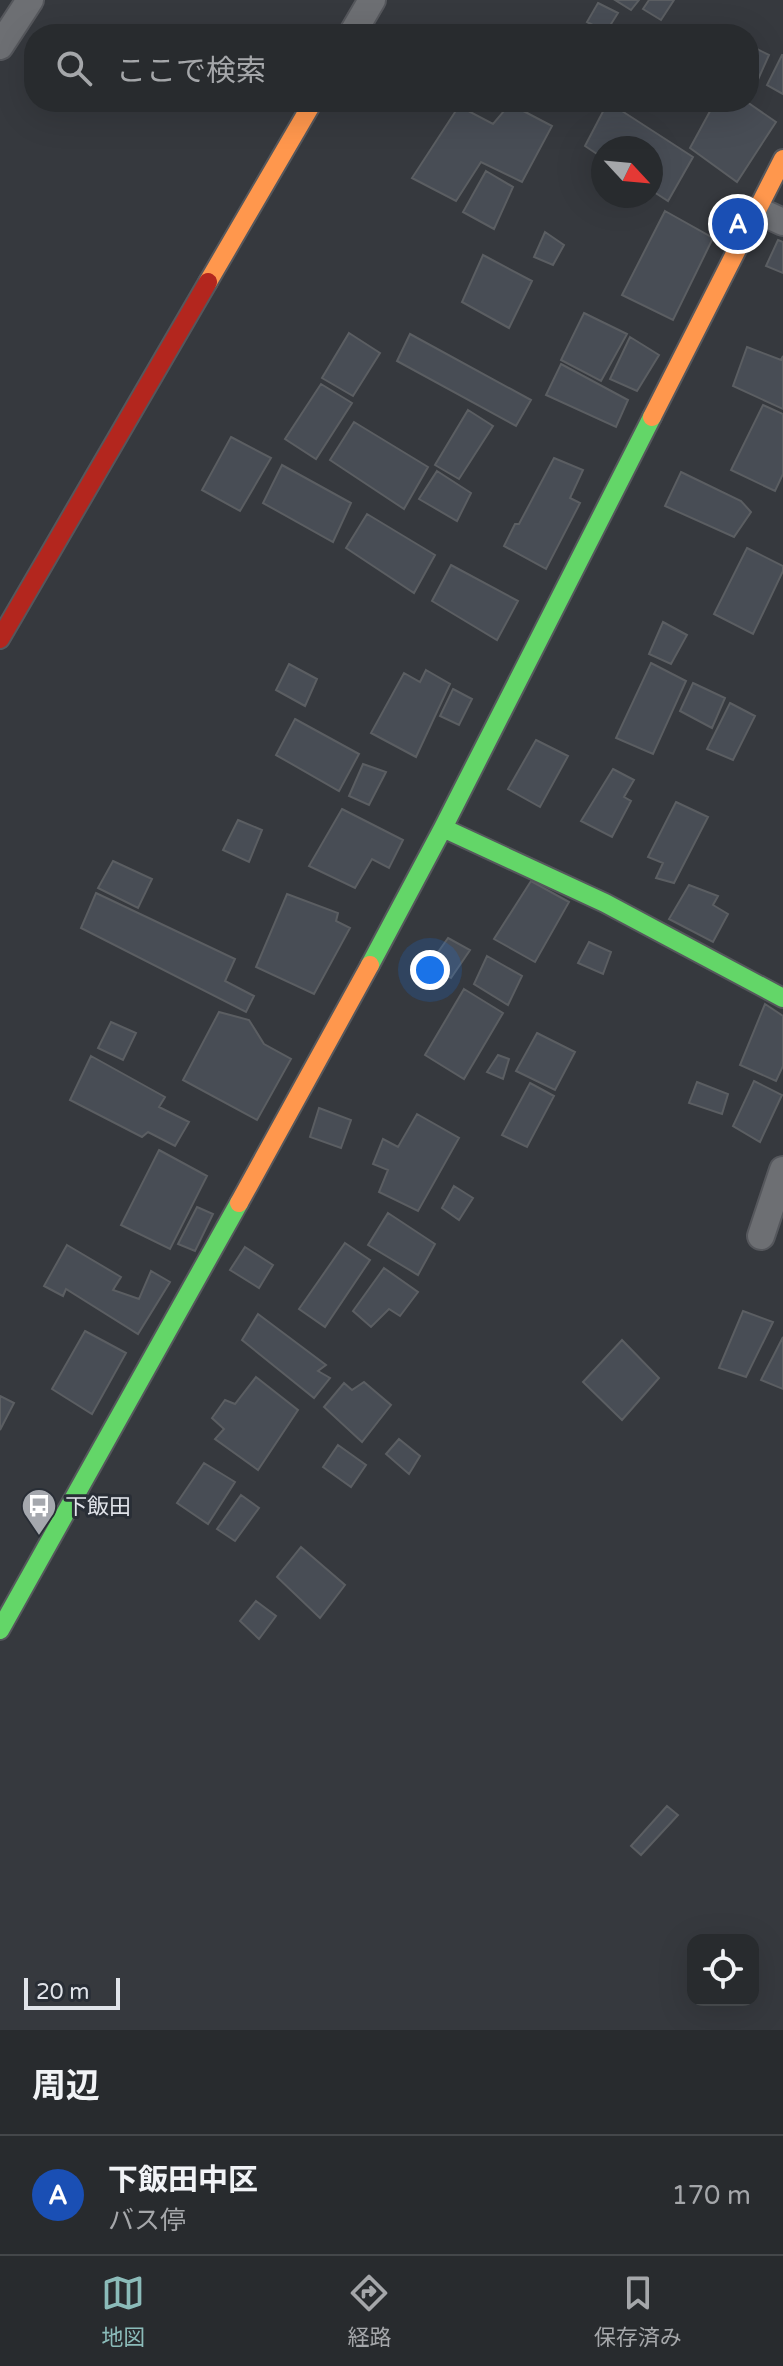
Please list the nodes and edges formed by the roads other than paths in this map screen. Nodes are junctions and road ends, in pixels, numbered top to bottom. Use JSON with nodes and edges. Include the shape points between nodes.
{"nodes":[{"id":1,"x":30,"y":0,"type":"edge"},
{"id":2,"x":372,"y":0,"type":"edge"},
{"id":3,"x":358,"y":24,"type":"edge"},
{"id":4,"x":0,"y":46,"type":"edge"},
{"id":5,"x":307,"y":112,"type":"edge"},
{"id":6,"x":783,"y":159,"type":"edge"},
{"id":7,"x":757,"y":210,"type":"junction"},
{"id":8,"x":783,"y":222,"type":"edge"},
{"id":9,"x":0,"y":639,"type":"edge"},
{"id":10,"x":443,"y":828,"type":"junction"},
{"id":11,"x":783,"y":998,"type":"edge"},
{"id":12,"x":783,"y":1170,"type":"edge"},
{"id":13,"x":761,"y":1236,"type":"dead end"},
{"id":14,"x":3,"y":1619,"type":"edge"}],
"edges":[{"from":1,"to":4,"type":"street"},
{"from":2,"to":3,"type":"street"},
{"from":5,"to":9,"type":"street"},
{"from":6,"to":7,"type":"street"},
{"from":7,"to":8,"type":"street"},
{"from":7,"to":10,"type":"street"},
{"from":10,"to":11,"type":"street","via":[[605,903]]},
{"from":10,"to":14,"type":"street","via":[[327,1046]]},
{"from":12,"to":13,"type":"street"}]}
